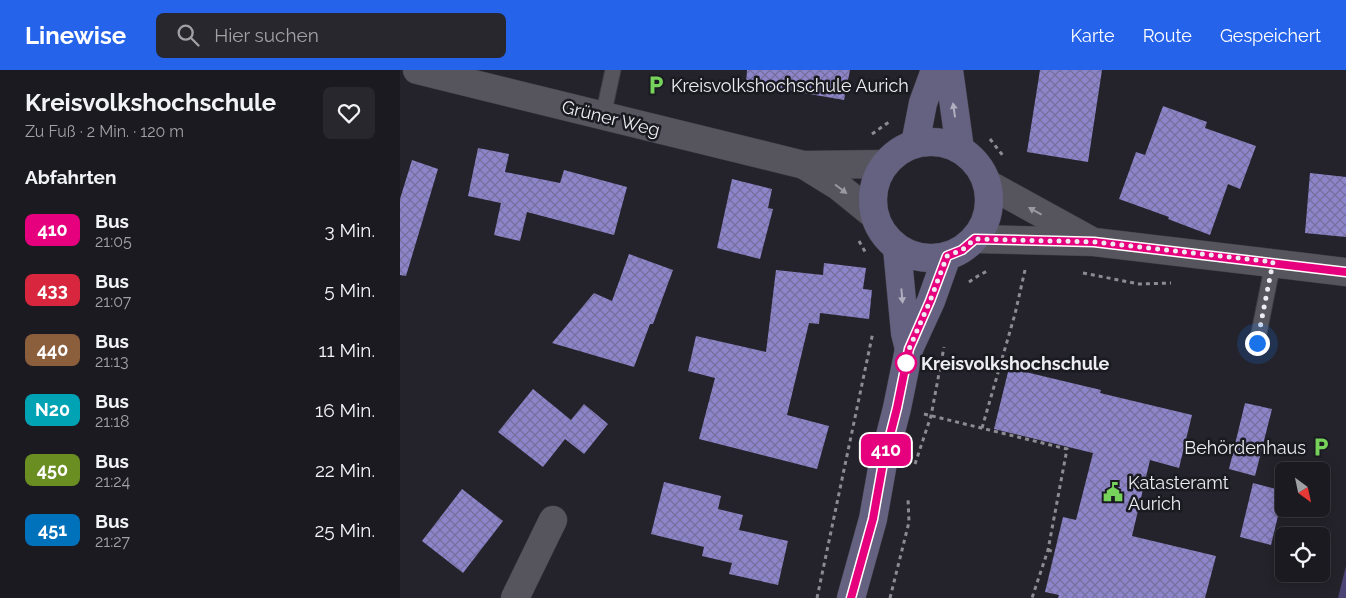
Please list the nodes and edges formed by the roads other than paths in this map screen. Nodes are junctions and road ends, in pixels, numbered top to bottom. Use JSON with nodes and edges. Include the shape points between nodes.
{"nodes":[{"id":1,"x":417,"y":70,"type":"edge"},
{"id":2,"x":613,"y":70,"type":"edge"},
{"id":3,"x":935,"y":70,"type":"edge"},
{"id":4,"x":949,"y":70,"type":"edge"},
{"id":5,"x":602,"y":116,"type":"junction"},
{"id":6,"x":915,"y":144,"type":"junction"},
{"id":7,"x":960,"y":149,"type":"junction"},
{"id":8,"x":885,"y":164,"type":"junction"},
{"id":9,"x":804,"y":165,"type":"junction"},
{"id":10,"x":988,"y":184,"type":"junction"},
{"id":11,"x":875,"y":216,"type":"junction"},
{"id":12,"x":975,"y":239,"type":"junction"},
{"id":13,"x":1094,"y":242,"type":"junction"},
{"id":14,"x":897,"y":248,"type":"junction"},
{"id":15,"x":947,"y":256,"type":"junction"},
{"id":16,"x":1273,"y":262,"type":"junction"},
{"id":17,"x":1346,"y":272,"type":"edge"},
{"id":18,"x":1257,"y":343,"type":"dead end"},
{"id":19,"x":909,"y":349,"type":"junction"},
{"id":20,"x":552,"y":520,"type":"dead end"},
{"id":21,"x":515,"y":598,"type":"edge"},
{"id":22,"x":851,"y":598,"type":"edge"}],
"edges":[{"from":1,"to":5,"type":"street","name":"Grüner Weg"},
{"from":2,"to":5,"type":"lane"},
{"from":3,"to":6,"type":"main road","via":[[923,103]]},
{"from":7,"to":4,"type":"main road","one_way":true},
{"from":5,"to":9,"type":"street","name":"Grüner Weg"},
{"from":6,"to":7,"type":"main road","via":[[930,142]]},
{"from":6,"to":8,"type":"main road"},
{"from":7,"to":10,"type":"main road","via":[[982,170]]},
{"from":8,"to":9,"type":"street","name":"Grüner Weg"},
{"from":8,"to":11,"type":"main road","via":[[876,180]]},
{"from":9,"to":11,"type":"street","name":"Grüner Weg","one_way":true,"via":[[838,186]]},
{"from":10,"to":12,"type":"main road","via":[[988,213]]},
{"from":13,"to":10,"type":"street","one_way":true},
{"from":11,"to":14,"type":"main road","via":[[883,234]]},
{"from":12,"to":13,"type":"street"},
{"from":12,"to":15,"type":"main road","via":[[962,250]]},
{"from":13,"to":16,"type":"street"},
{"from":14,"to":15,"type":"main road","via":[[912,256]]},
{"from":14,"to":19,"type":"main road","one_way":true},
{"from":15,"to":19,"type":"main road"},
{"from":16,"to":17,"type":"street"},
{"from":16,"to":18,"type":"lane"},
{"from":19,"to":22,"type":"main road","via":[[873,519]]},
{"from":20,"to":21,"type":"street"}]}
